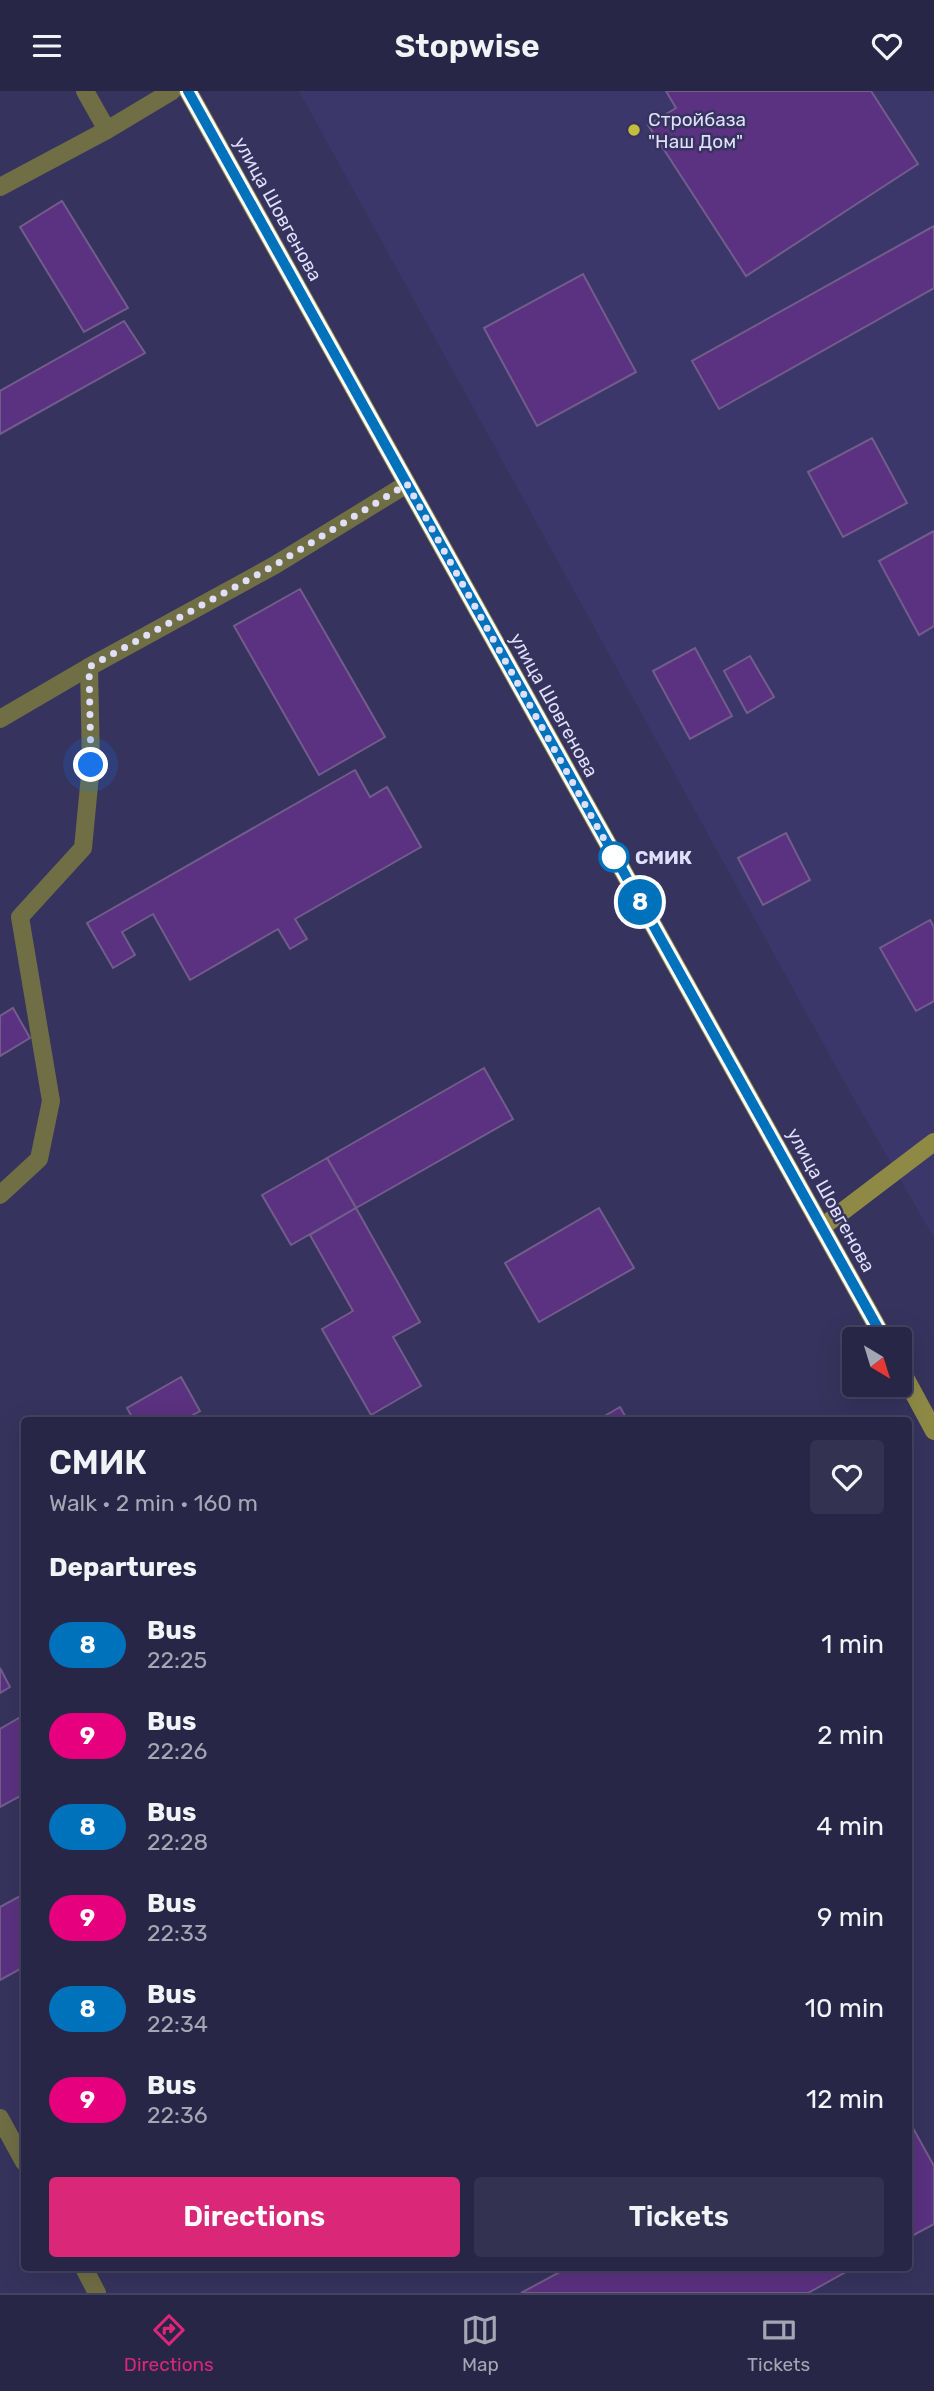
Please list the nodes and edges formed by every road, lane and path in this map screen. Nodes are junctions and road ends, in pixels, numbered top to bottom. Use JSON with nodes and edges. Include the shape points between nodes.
{"nodes":[{"id":1,"x":85,"y":91,"type":"edge"},
{"id":2,"x":172,"y":91,"type":"edge"},
{"id":3,"x":188,"y":91,"type":"edge"},
{"id":4,"x":107,"y":130,"type":"junction"},
{"id":5,"x":0,"y":187,"type":"edge"},
{"id":6,"x":407,"y":484,"type":"junction"},
{"id":7,"x":89,"y":667,"type":"junction"},
{"id":8,"x":0,"y":719,"type":"edge"},
{"id":9,"x":934,"y":1142,"type":"edge"},
{"id":10,"x":0,"y":1195,"type":"edge"},
{"id":11,"x":822,"y":1227,"type":"junction"},
{"id":12,"x":877,"y":1327,"type":"edge"},
{"id":13,"x":912,"y":1390,"type":"edge"},
{"id":14,"x":934,"y":1431,"type":"edge"},
{"id":15,"x":0,"y":2117,"type":"edge"},
{"id":16,"x":21,"y":2156,"type":"edge"},
{"id":17,"x":85,"y":2271,"type":"edge"},
{"id":18,"x":97,"y":2293,"type":"edge"}],
"edges":[{"from":1,"to":4,"type":"street"},
{"from":2,"to":4,"type":"street"},
{"from":3,"to":6,"type":"street","name":"улица Шовгенова"},
{"from":4,"to":5,"type":"street"},
{"from":6,"to":7,"type":"street","via":[[275,565]]},
{"from":6,"to":11,"type":"street","name":"улица Шовгенова"},
{"from":7,"to":8,"type":"street"},
{"from":7,"to":10,"type":"street","via":[[91,765],[83,848],[20,917],[51,1101],[39,1159]]},
{"from":9,"to":11,"type":"street"},
{"from":11,"to":12,"type":"street","name":"улица Шовгенова"},
{"from":13,"to":14,"type":"street"},
{"from":15,"to":16,"type":"street"},
{"from":17,"to":18,"type":"street"}]}
